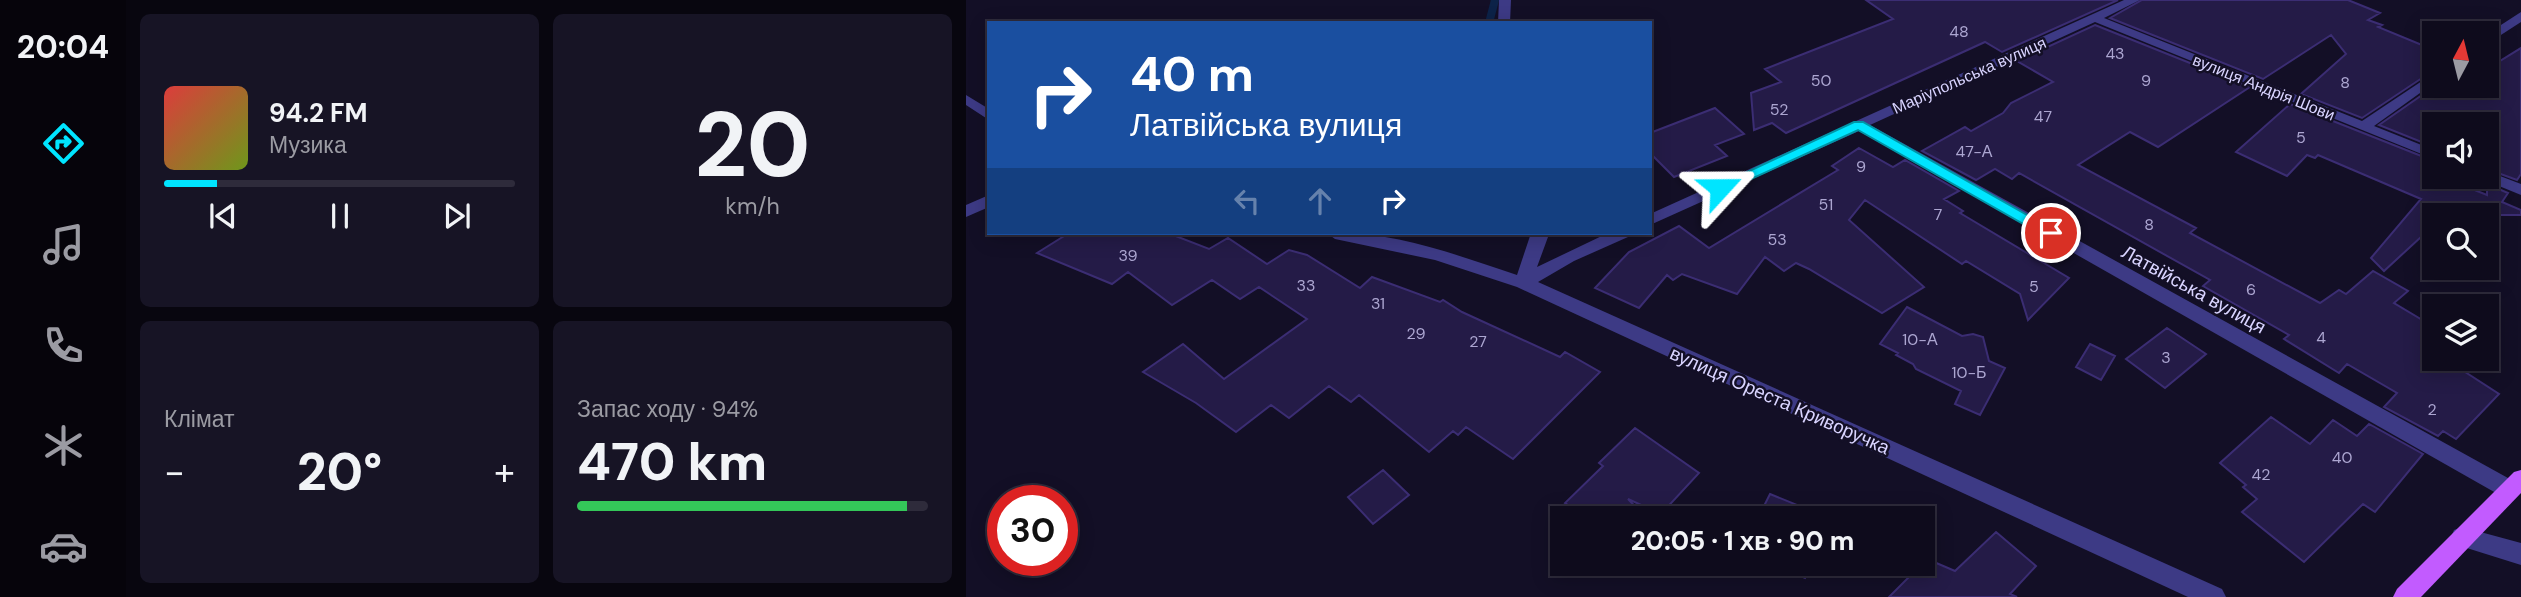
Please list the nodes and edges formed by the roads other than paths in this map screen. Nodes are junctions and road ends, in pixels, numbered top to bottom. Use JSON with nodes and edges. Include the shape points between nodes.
{"nodes":[{"id":1,"x":1506,"y":0,"type":"edge"},
{"id":2,"x":2134,"y":0,"type":"edge"},
{"id":3,"x":2521,"y":16,"type":"edge"},
{"id":4,"x":2094,"y":18,"type":"junction"},
{"id":5,"x":1504,"y":21,"type":"edge"},
{"id":6,"x":2499,"y":32,"type":"edge"},
{"id":7,"x":2422,"y":85,"type":"edge"},
{"id":8,"x":966,"y":99,"type":"edge"},
{"id":9,"x":987,"y":115,"type":"edge"},
{"id":10,"x":1858,"y":125,"type":"junction"},
{"id":11,"x":2363,"y":127,"type":"junction"},
{"id":12,"x":2422,"y":150,"type":"edge"},
{"id":13,"x":2499,"y":181,"type":"edge"},
{"id":14,"x":2521,"y":190,"type":"edge"},
{"id":15,"x":987,"y":201,"type":"edge"},
{"id":16,"x":966,"y":212,"type":"edge"},
{"id":17,"x":1652,"y":219,"type":"edge"},
{"id":18,"x":1344,"y":235,"type":"edge"},
{"id":19,"x":1540,"y":235,"type":"edge"},
{"id":20,"x":1618,"y":235,"type":"edge"},
{"id":21,"x":1522,"y":283,"type":"junction"},
{"id":22,"x":2515,"y":485,"type":"edge"},
{"id":23,"x":2462,"y":537,"type":"junction"},
{"id":24,"x":2521,"y":554,"type":"edge"},
{"id":25,"x":2214,"y":597,"type":"edge"},
{"id":26,"x":2405,"y":597,"type":"edge"}],
"edges":[{"from":1,"to":5,"type":"street"},
{"from":2,"to":4,"type":"street","name":"Маріупольська вулиця"},
{"from":3,"to":6,"type":"street"},
{"from":4,"to":10,"type":"street","name":"Маріупольська вулиця"},
{"from":4,"to":11,"type":"street","name":"вулиця Андрія Шови"},
{"from":7,"to":11,"type":"street"},
{"from":8,"to":9,"type":"street"},
{"from":10,"to":17,"type":"street","name":"Маріупольська вулиця"},
{"from":10,"to":22,"type":"street","name":"Латвійська вулиця"},
{"from":11,"to":12,"type":"street","name":"вулиця Андрія Шови"},
{"from":13,"to":14,"type":"street"},
{"from":15,"to":16,"type":"street"},
{"from":18,"to":21,"type":"street","name":"вулиця Ореста Криворучка","via":[[1437,255]]},
{"from":19,"to":21,"type":"street"},
{"from":20,"to":21,"type":"street"},
{"from":21,"to":25,"type":"street","name":"вулиця Ореста Криворучка"},
{"from":22,"to":23,"type":"main road"},
{"from":23,"to":24,"type":"street"},
{"from":23,"to":26,"type":"main road"}]}
